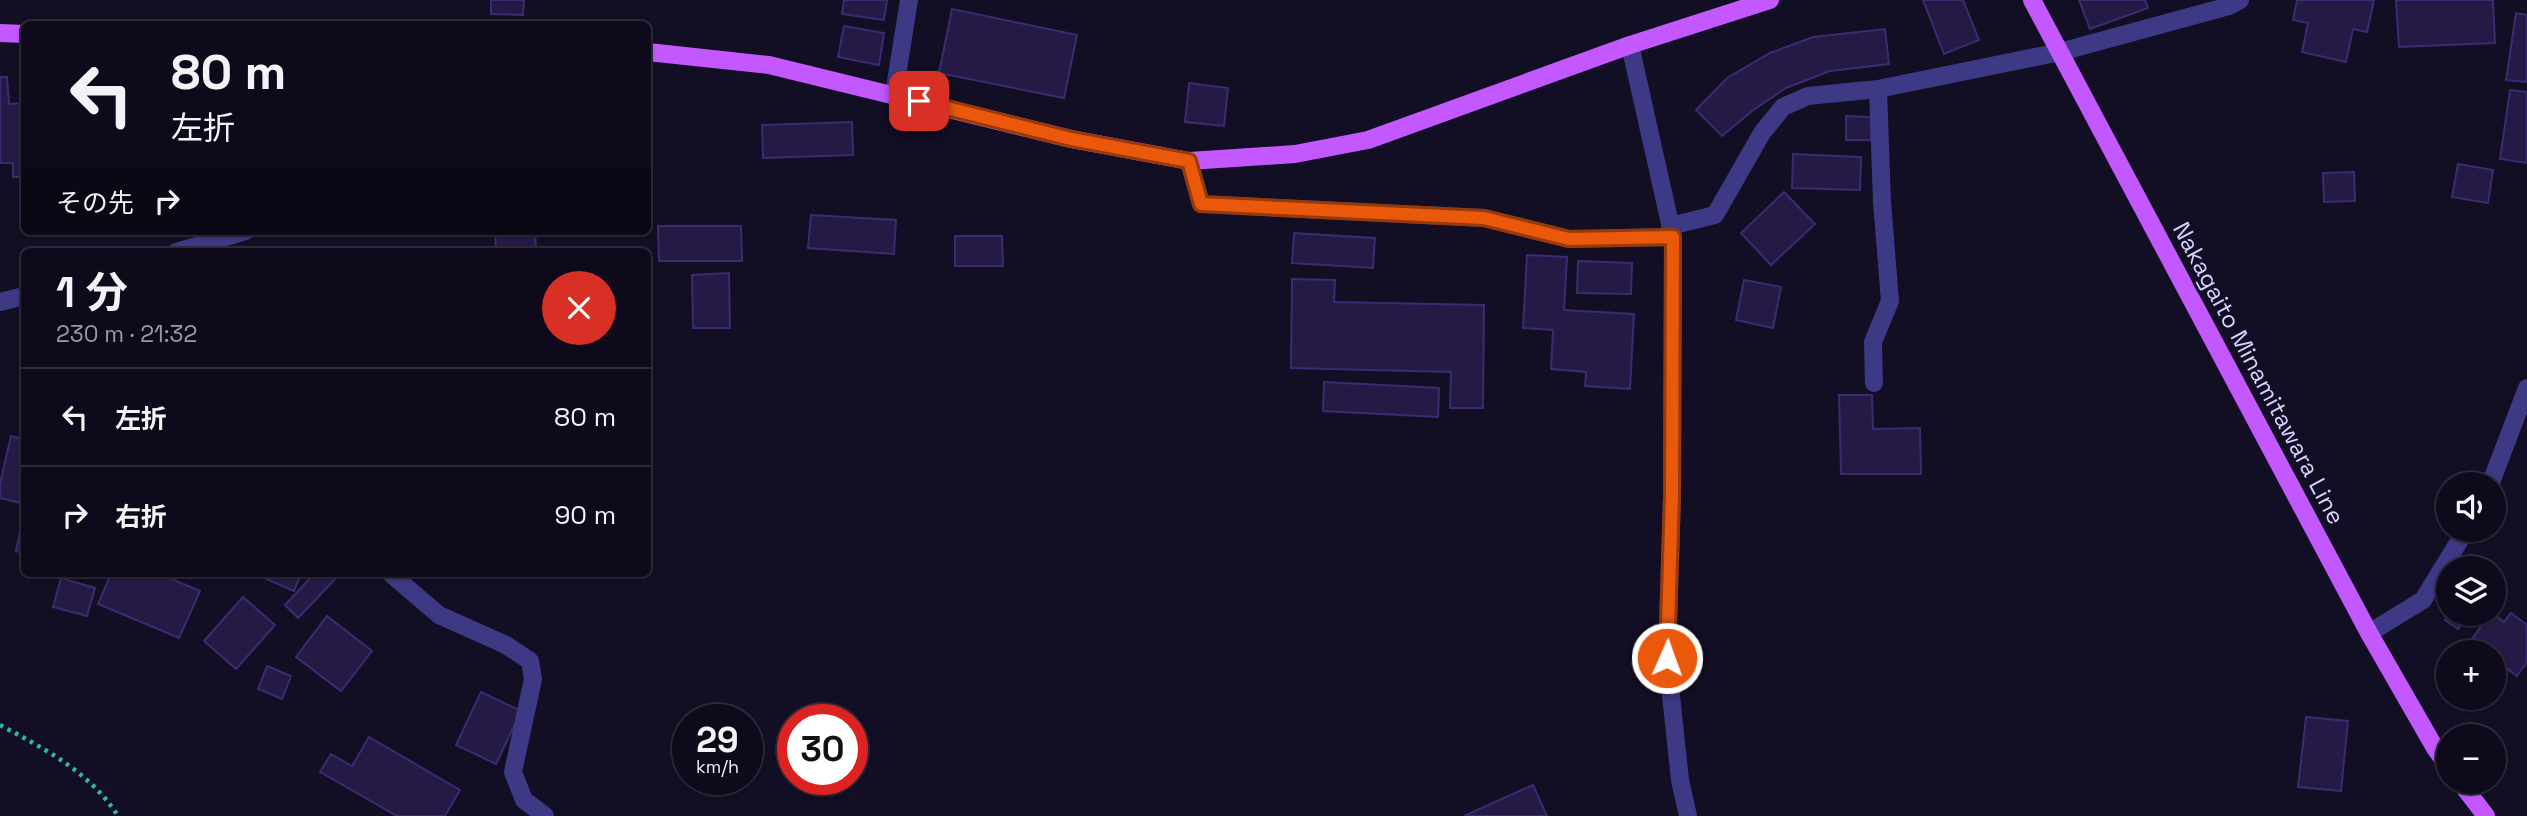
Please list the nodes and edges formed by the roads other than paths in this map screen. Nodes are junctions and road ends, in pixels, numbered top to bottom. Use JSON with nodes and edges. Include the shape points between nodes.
{"nodes":[{"id":1,"x":909,"y":0,"type":"edge"},
{"id":2,"x":1770,"y":0,"type":"edge"},
{"id":3,"x":2032,"y":0,"type":"edge"},
{"id":4,"x":2240,"y":0,"type":"edge"},
{"id":5,"x":0,"y":33,"type":"edge"},
{"id":6,"x":21,"y":34,"type":"edge"},
{"id":7,"x":1630,"y":45,"type":"junction"},
{"id":8,"x":651,"y":52,"type":"edge"},
{"id":9,"x":2060,"y":52,"type":"junction"},
{"id":10,"x":1878,"y":89,"type":"junction"},
{"id":11,"x":894,"y":94,"type":"junction"},
{"id":12,"x":1189,"y":161,"type":"junction"},
{"id":13,"x":1671,"y":231,"type":"junction"},
{"id":14,"x":233,"y":235,"type":"edge"},
{"id":15,"x":189,"y":248,"type":"edge"},
{"id":16,"x":21,"y":297,"type":"edge"},
{"id":17,"x":0,"y":302,"type":"edge"},
{"id":18,"x":1874,"y":383,"type":"dead end"},
{"id":19,"x":2527,"y":388,"type":"edge"},
{"id":20,"x":2495,"y":472,"type":"edge"},
{"id":21,"x":2459,"y":542,"type":"edge"},
{"id":22,"x":395,"y":577,"type":"edge"},
{"id":23,"x":2369,"y":633,"type":"junction"},
{"id":24,"x":2436,"y":749,"type":"edge"},
{"id":25,"x":2469,"y":794,"type":"edge"},
{"id":26,"x":545,"y":816,"type":"edge"},
{"id":27,"x":1688,"y":816,"type":"edge"},
{"id":28,"x":2486,"y":816,"type":"edge"}],
"edges":[{"from":1,"to":11,"type":"street"},
{"from":2,"to":7,"type":"main road"},
{"from":3,"to":9,"type":"main road","name":"Nakagaito Minamitawara Line"},
{"from":4,"to":9,"type":"street"},
{"from":5,"to":6,"type":"main road"},
{"from":7,"to":12,"type":"main road","via":[[1367,140],[1295,154]]},
{"from":7,"to":13,"type":"street"},
{"from":8,"to":11,"type":"main road","via":[[769,65]]},
{"from":9,"to":10,"type":"street"},
{"from":9,"to":23,"type":"main road","name":"Nakagaito Minamitawara Line"},
{"from":10,"to":13,"type":"street","via":[[1808,96],[1783,107],[1762,133],[1715,215]]},
{"from":10,"to":18,"type":"street","via":[[1890,301],[1873,342]]},
{"from":11,"to":12,"type":"main road","via":[[1071,139]]},
{"from":12,"to":13,"type":"street","via":[[1201,204],[1484,218],[1569,239]]},
{"from":13,"to":27,"type":"street","via":[[1667,658]]},
{"from":14,"to":15,"type":"street"},
{"from":16,"to":17,"type":"street"},
{"from":19,"to":20,"type":"street"},
{"from":21,"to":23,"type":"street","via":[[2423,600]]},
{"from":22,"to":26,"type":"street","via":[[439,615],[530,661],[533,679],[513,772],[524,800]]},
{"from":23,"to":24,"type":"main road","name":"Nakagaito Minamitawara Line"},
{"from":25,"to":28,"type":"main road"}]}
